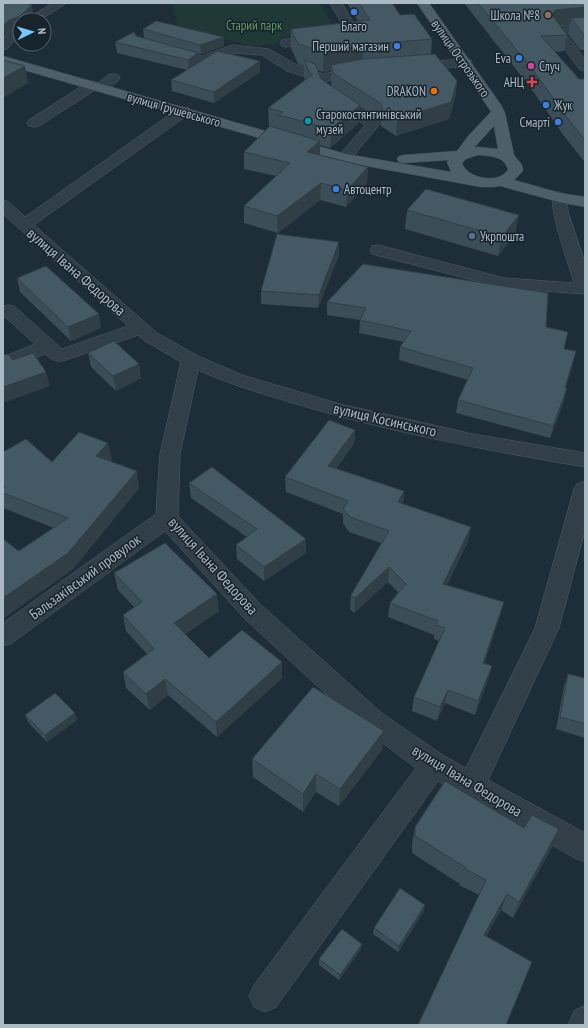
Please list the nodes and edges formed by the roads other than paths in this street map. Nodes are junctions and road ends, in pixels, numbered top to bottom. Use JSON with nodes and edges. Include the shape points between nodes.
{"nodes":[{"id":1,"x":61,"y":3,"type":"edge"},
{"id":2,"x":336,"y":3,"type":"edge"},
{"id":3,"x":423,"y":3,"type":"edge"},
{"id":4,"x":46,"y":12,"type":"edge"},
{"id":5,"x":585,"y":28,"type":"edge"},
{"id":6,"x":12,"y":30,"type":"edge"},
{"id":7,"x":286,"y":43,"type":"dead end"},
{"id":8,"x":3,"y":46,"type":"edge"},
{"id":9,"x":157,"y":47,"type":"edge"},
{"id":10,"x":3,"y":60,"type":"edge"},
{"id":11,"x":466,"y":63,"type":"junction"},
{"id":12,"x":402,"y":67,"type":"edge"},
{"id":13,"x":585,"y":67,"type":"edge"},
{"id":14,"x":370,"y":69,"type":"edge"},
{"id":15,"x":113,"y":78,"type":"dead end"},
{"id":16,"x":322,"y":78,"type":"junction"},
{"id":17,"x":96,"y":86,"type":"junction"},
{"id":18,"x":184,"y":112,"type":"junction"},
{"id":19,"x":498,"y":113,"type":"junction"},
{"id":20,"x":34,"y":123,"type":"dead end"},
{"id":21,"x":461,"y":155,"type":"junction"},
{"id":22,"x":344,"y":158,"type":"junction"},
{"id":23,"x":510,"y":159,"type":"junction"},
{"id":24,"x":500,"y":181,"type":"junction"},
{"id":25,"x":481,"y":182,"type":"junction"},
{"id":26,"x":559,"y":197,"type":"junction"},
{"id":27,"x":585,"y":202,"type":"edge"},
{"id":28,"x":11,"y":215,"type":"edge"},
{"id":29,"x":378,"y":250,"type":"dead end"},
{"id":30,"x":580,"y":256,"type":"edge"},
{"id":31,"x":585,"y":289,"type":"edge"},
{"id":32,"x":3,"y":312,"type":"edge"},
{"id":33,"x":140,"y":328,"type":"junction"},
{"id":34,"x":48,"y":346,"type":"junction"},
{"id":35,"x":191,"y":360,"type":"junction"},
{"id":36,"x":3,"y":364,"type":"edge"},
{"id":37,"x":585,"y":460,"type":"edge"},
{"id":38,"x":585,"y":489,"type":"edge"},
{"id":39,"x":166,"y":518,"type":"junction"},
{"id":40,"x":3,"y":636,"type":"edge"},
{"id":41,"x":434,"y":765,"type":"junction"},
{"id":42,"x":471,"y":787,"type":"junction"},
{"id":43,"x":585,"y":848,"type":"edge"},
{"id":44,"x":265,"y":996,"type":"dead end"},
{"id":45,"x":585,"y":1022,"type":"edge"},
{"id":46,"x":584,"y":1025,"type":"edge"}],
"edges":[{"from":1,"to":4,"type":"street"},
{"from":2,"to":7,"type":"street","via":[[353,32],[340,38]]},
{"from":3,"to":11,"type":"main road","name":"вулиця Острозького"},
{"from":5,"to":13,"type":"street","via":[[556,30]]},
{"from":6,"to":8,"type":"street"},
{"from":9,"to":16,"type":"street","via":[[202,60],[232,49],[264,52],[292,68]]},
{"from":10,"to":17,"type":"main road","name":"вулиця Грушевського"},
{"from":11,"to":12,"type":"street"},
{"from":11,"to":19,"type":"main road","name":"вулиця Острозького"},
{"from":14,"to":16,"type":"street"},
{"from":15,"to":17,"type":"street"},
{"from":16,"to":22,"type":"street","via":[[326,93],[373,124]]},
{"from":17,"to":18,"type":"main road","name":"вулиця Грушевського"},
{"from":17,"to":20,"type":"street"},
{"from":18,"to":22,"type":"main road","name":"вулиця Грушевського"},
{"from":18,"to":28,"type":"street"},
{"from":19,"to":21,"type":"main road","name":"вулиця Острозького"},
{"from":19,"to":23,"type":"main road","name":"вулиця Острозького"},
{"from":21,"to":22,"type":"main road","name":"вулиця Грушевського","via":[[402,160]]},
{"from":21,"to":23,"type":"main road","name":"вулиця Грушевського","via":[[478,151]]},
{"from":21,"to":25,"type":"main road","via":[[456,159],[454,168],[464,176]]},
{"from":22,"to":25,"type":"main road","name":"вулиця Грушевського"},
{"from":23,"to":24,"type":"main road","via":[[516,166],[516,171],[508,179]]},
{"from":23,"to":26,"type":"main road"},
{"from":24,"to":25,"type":"main road"},
{"from":24,"to":26,"type":"main road"},
{"from":26,"to":27,"type":"main road"},
{"from":26,"to":30,"type":"street","via":[[560,212]]},
{"from":28,"to":33,"type":"street","name":"вулиця Івана Федорова"},
{"from":29,"to":31,"type":"street","via":[[504,283]]},
{"from":30,"to":31,"type":"street"},
{"from":32,"to":34,"type":"street","via":[[8,310]]},
{"from":33,"to":34,"type":"street","via":[[59,356]]},
{"from":33,"to":35,"type":"street","name":"вулиця Івана Федорова"},
{"from":34,"to":36,"type":"street"},
{"from":35,"to":37,"type":"street","name":"вулиця Косинського","via":[[235,379],[338,410],[473,441]]},
{"from":35,"to":39,"type":"street","name":"вулиця Івана Федорова","via":[[170,454]]},
{"from":38,"to":42,"type":"street","via":[[547,628]]},
{"from":39,"to":40,"type":"street","name":"Бальзаківський провулок"},
{"from":39,"to":41,"type":"street","name":"вулиця Івана Федорова","via":[[253,612],[374,722]]},
{"from":41,"to":42,"type":"street","name":"вулиця Івана Федорова"},
{"from":41,"to":44,"type":"street"},
{"from":42,"to":43,"type":"street","name":"вулиця Івана Федорова"},
{"from":45,"to":46,"type":"street"}]}
